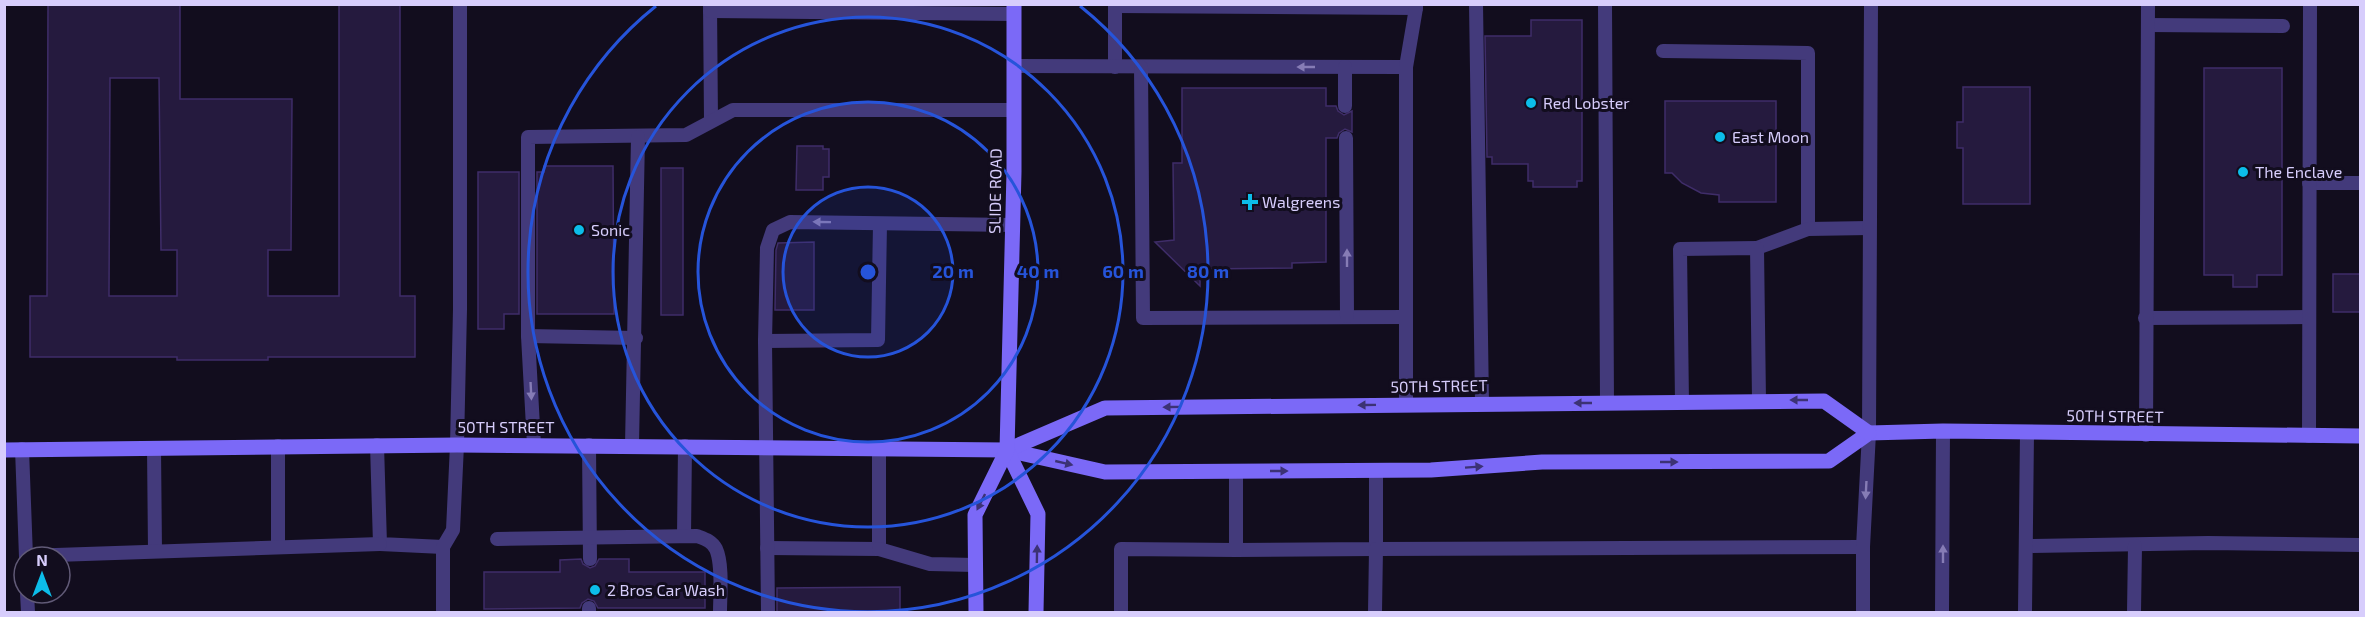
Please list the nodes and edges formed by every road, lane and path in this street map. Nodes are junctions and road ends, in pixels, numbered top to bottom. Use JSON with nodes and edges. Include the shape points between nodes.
{"nodes":[{"id":1,"x":460,"y":4,"type":"edge"},
{"id":2,"x":1476,"y":4,"type":"edge"},
{"id":3,"x":1605,"y":4,"type":"edge"},
{"id":4,"x":1871,"y":4,"type":"edge"},
{"id":5,"x":2148,"y":4,"type":"edge"},
{"id":6,"x":2310,"y":4,"type":"edge"},
{"id":7,"x":1115,"y":5,"type":"edge"},
{"id":8,"x":1416,"y":6,"type":"edge"},
{"id":9,"x":710,"y":8,"type":"edge"},
{"id":10,"x":880,"y":9,"type":"edge"},
{"id":11,"x":1014,"y":9,"type":"edge"},
{"id":12,"x":2148,"y":25,"type":"junction"},
{"id":13,"x":2283,"y":26,"type":"dead end"},
{"id":14,"x":1663,"y":51,"type":"dead end"},
{"id":15,"x":1014,"y":66,"type":"junction"},
{"id":16,"x":1115,"y":67,"type":"junction"},
{"id":17,"x":1142,"y":67,"type":"junction"},
{"id":18,"x":1345,"y":67,"type":"junction"},
{"id":19,"x":1406,"y":67,"type":"junction"},
{"id":20,"x":1345,"y":105,"type":"dead end"},
{"id":21,"x":1014,"y":110,"type":"junction"},
{"id":22,"x":711,"y":121,"type":"junction"},
{"id":23,"x":638,"y":136,"type":"junction"},
{"id":24,"x":1346,"y":138,"type":"dead end"},
{"id":25,"x":2309,"y":183,"type":"junction"},
{"id":26,"x":2361,"y":183,"type":"edge"},
{"id":27,"x":880,"y":224,"type":"junction"},
{"id":28,"x":1012,"y":225,"type":"junction"},
{"id":29,"x":1869,"y":228,"type":"junction"},
{"id":30,"x":1808,"y":229,"type":"junction"},
{"id":31,"x":1757,"y":248,"type":"junction"},
{"id":32,"x":1347,"y":316,"type":"junction"},
{"id":33,"x":1406,"y":317,"type":"junction"},
{"id":34,"x":2309,"y":317,"type":"junction"},
{"id":35,"x":2145,"y":318,"type":"junction"},
{"id":36,"x":528,"y":336,"type":"junction"},
{"id":37,"x":636,"y":338,"type":"junction"},
{"id":38,"x":765,"y":341,"type":"junction"},
{"id":39,"x":1759,"y":400,"type":"junction"},
{"id":40,"x":1682,"y":402,"type":"junction"},
{"id":41,"x":1606,"y":403,"type":"junction"},
{"id":42,"x":1406,"y":404,"type":"junction"},
{"id":43,"x":1482,"y":404,"type":"junction"},
{"id":44,"x":1943,"y":431,"type":"junction"},
{"id":45,"x":1869,"y":433,"type":"junction"},
{"id":46,"x":2027,"y":433,"type":"junction"},
{"id":47,"x":2146,"y":435,"type":"junction"},
{"id":48,"x":2309,"y":436,"type":"junction"},
{"id":49,"x":2361,"y":436,"type":"edge"},
{"id":50,"x":377,"y":445,"type":"junction"},
{"id":51,"x":457,"y":445,"type":"junction"},
{"id":52,"x":534,"y":445,"type":"junction"},
{"id":53,"x":589,"y":445,"type":"junction"},
{"id":54,"x":632,"y":445,"type":"junction"},
{"id":55,"x":278,"y":446,"type":"junction"},
{"id":56,"x":685,"y":446,"type":"junction"},
{"id":57,"x":766,"y":447,"type":"junction"},
{"id":58,"x":154,"y":448,"type":"junction"},
{"id":59,"x":879,"y":448,"type":"junction"},
{"id":60,"x":22,"y":449,"type":"junction"},
{"id":61,"x":4,"y":450,"type":"edge"},
{"id":62,"x":1007,"y":450,"type":"junction"},
{"id":63,"x":1376,"y":470,"type":"junction"},
{"id":64,"x":1236,"y":471,"type":"junction"},
{"id":65,"x":684,"y":536,"type":"junction"},
{"id":66,"x":589,"y":538,"type":"junction"},
{"id":67,"x":497,"y":539,"type":"dead end"},
{"id":68,"x":380,"y":544,"type":"junction"},
{"id":69,"x":26,"y":545,"type":"edge"},
{"id":70,"x":2361,"y":545,"type":"edge"},
{"id":71,"x":2026,"y":546,"type":"junction"},
{"id":72,"x":2135,"y":546,"type":"junction"},
{"id":73,"x":278,"y":547,"type":"junction"},
{"id":74,"x":442,"y":547,"type":"junction"},
{"id":75,"x":1863,"y":547,"type":"junction"},
{"id":76,"x":767,"y":548,"type":"junction"},
{"id":77,"x":879,"y":549,"type":"junction"},
{"id":78,"x":1376,"y":549,"type":"junction"},
{"id":79,"x":1236,"y":550,"type":"junction"},
{"id":80,"x":155,"y":551,"type":"junction"},
{"id":81,"x":72,"y":554,"type":"edge"},
{"id":82,"x":590,"y":559,"type":"dead end"},
{"id":83,"x":975,"y":566,"type":"junction"},
{"id":84,"x":443,"y":612,"type":"edge"},
{"id":85,"x":720,"y":612,"type":"edge"},
{"id":86,"x":768,"y":612,"type":"edge"},
{"id":87,"x":976,"y":612,"type":"edge"},
{"id":88,"x":1036,"y":612,"type":"edge"},
{"id":89,"x":1121,"y":612,"type":"edge"},
{"id":90,"x":1375,"y":612,"type":"edge"},
{"id":91,"x":1863,"y":612,"type":"edge"},
{"id":92,"x":1942,"y":612,"type":"edge"},
{"id":93,"x":2025,"y":612,"type":"edge"},
{"id":94,"x":2134,"y":612,"type":"edge"}],
"edges":[{"from":1,"to":51,"type":"lane"},
{"from":2,"to":43,"type":"lane"},
{"from":3,"to":41,"type":"lane"},
{"from":4,"to":29,"type":"lane"},
{"from":5,"to":12,"type":"lane"},
{"from":6,"to":25,"type":"lane"},
{"from":7,"to":8,"type":"lane"},
{"from":7,"to":16,"type":"lane"},
{"from":8,"to":19,"type":"lane"},
{"from":9,"to":10,"type":"lane"},
{"from":9,"to":22,"type":"lane"},
{"from":10,"to":11,"type":"lane"},
{"from":11,"to":15,"type":"main road","name":"SLIDE ROAD"},
{"from":12,"to":13,"type":"lane"},
{"from":12,"to":35,"type":"lane"},
{"from":14,"to":30,"type":"lane","via":[[1808,53]]},
{"from":15,"to":16,"type":"lane"},
{"from":15,"to":21,"type":"main road","name":"SLIDE ROAD"},
{"from":16,"to":17,"type":"lane"},
{"from":18,"to":17,"type":"lane","one_way":true},
{"from":17,"to":32,"type":"lane","via":[[1143,318]]},
{"from":18,"to":19,"type":"lane"},
{"from":18,"to":20,"type":"lane"},
{"from":19,"to":33,"type":"lane"},
{"from":21,"to":22,"type":"lane","via":[[733,110]]},
{"from":21,"to":28,"type":"main road","name":"SLIDE ROAD"},
{"from":22,"to":23,"type":"lane","via":[[686,135]]},
{"from":23,"to":36,"type":"lane","via":[[528,136]]},
{"from":23,"to":37,"type":"lane"},
{"from":32,"to":24,"type":"lane","one_way":true},
{"from":25,"to":26,"type":"lane"},
{"from":25,"to":34,"type":"lane"},
{"from":27,"to":28,"type":"lane"},
{"from":27,"to":38,"type":"lane","one_way":true,"via":[[790,222],[773,230],[767,248]]},
{"from":27,"to":38,"type":"lane","via":[[878,340]]},
{"from":28,"to":62,"type":"main road","name":"SLIDE ROAD"},
{"from":29,"to":30,"type":"lane"},
{"from":29,"to":45,"type":"lane"},
{"from":30,"to":31,"type":"lane"},
{"from":31,"to":39,"type":"lane"},
{"from":31,"to":40,"type":"lane","via":[[1680,249]]},
{"from":32,"to":33,"type":"lane"},
{"from":33,"to":42,"type":"lane"},
{"from":34,"to":35,"type":"lane"},
{"from":34,"to":48,"type":"lane"},
{"from":35,"to":47,"type":"lane"},
{"from":36,"to":37,"type":"lane"},
{"from":36,"to":52,"type":"lane","one_way":true},
{"from":37,"to":54,"type":"lane"},
{"from":38,"to":57,"type":"lane"},
{"from":39,"to":40,"type":"main road","name":"50TH STREET"},
{"from":45,"to":39,"type":"main road","name":"50TH STREET","one_way":true,"via":[[1824,401]]},
{"from":40,"to":41,"type":"main road","name":"50TH STREET"},
{"from":41,"to":43,"type":"main road","name":"50TH STREET","one_way":true},
{"from":42,"to":43,"type":"main road","name":"50TH STREET"},
{"from":42,"to":62,"type":"main road","name":"50TH STREET","one_way":true,"via":[[1105,408]]},
{"from":44,"to":45,"type":"main road","name":"50TH STREET"},
{"from":44,"to":46,"type":"main road","name":"50TH STREET"},
{"from":92,"to":44,"type":"lane","one_way":true},
{"from":63,"to":45,"type":"main road","name":"50TH STREET","one_way":true,"via":[[1542,462],[1829,461]]},
{"from":45,"to":75,"type":"lane","one_way":true},
{"from":46,"to":47,"type":"main road","name":"50TH STREET"},
{"from":46,"to":71,"type":"lane"},
{"from":47,"to":48,"type":"main road","name":"50TH STREET"},
{"from":48,"to":49,"type":"main road","name":"50TH STREET"},
{"from":50,"to":51,"type":"main road","name":"50TH STREET"},
{"from":50,"to":55,"type":"main road","name":"50TH STREET"},
{"from":50,"to":68,"type":"lane"},
{"from":51,"to":52,"type":"main road","name":"50TH STREET"},
{"from":51,"to":74,"type":"lane","via":[[453,530]]},
{"from":52,"to":53,"type":"main road","name":"50TH STREET"},
{"from":53,"to":54,"type":"main road","name":"50TH STREET"},
{"from":53,"to":66,"type":"lane"},
{"from":54,"to":56,"type":"main road","name":"50TH STREET"},
{"from":55,"to":58,"type":"main road","name":"50TH STREET"},
{"from":55,"to":73,"type":"lane"},
{"from":56,"to":57,"type":"main road","name":"50TH STREET"},
{"from":56,"to":65,"type":"lane"},
{"from":57,"to":59,"type":"main road","name":"50TH STREET"},
{"from":57,"to":76,"type":"lane"},
{"from":58,"to":60,"type":"main road","name":"50TH STREET"},
{"from":58,"to":80,"type":"lane"},
{"from":59,"to":62,"type":"main road","name":"50TH STREET"},
{"from":59,"to":77,"type":"lane"},
{"from":60,"to":61,"type":"main road","name":"50TH STREET"},
{"from":60,"to":69,"type":"lane"},
{"from":62,"to":64,"type":"main road","name":"50TH STREET","one_way":true,"via":[[1105,472]]},
{"from":62,"to":83,"type":"main road","name":"SLIDE ROAD","one_way":true,"via":[[975,515]]},
{"from":88,"to":62,"type":"main road","name":"SLIDE ROAD","one_way":true,"via":[[1038,514]]},
{"from":64,"to":63,"type":"main road","name":"50TH STREET","one_way":true},
{"from":63,"to":78,"type":"lane"},
{"from":64,"to":79,"type":"lane"},
{"from":65,"to":66,"type":"lane"},
{"from":65,"to":85,"type":"lane","via":[[697,536],[716,548]]},
{"from":66,"to":67,"type":"lane"},
{"from":66,"to":82,"type":"lane"},
{"from":68,"to":73,"type":"lane"},
{"from":68,"to":74,"type":"lane"},
{"from":70,"to":72,"type":"lane"},
{"from":71,"to":72,"type":"lane"},
{"from":71,"to":93,"type":"lane"},
{"from":72,"to":94,"type":"lane"},
{"from":73,"to":80,"type":"lane"},
{"from":74,"to":84,"type":"lane"},
{"from":75,"to":78,"type":"lane"},
{"from":75,"to":91,"type":"lane"},
{"from":76,"to":77,"type":"lane"},
{"from":76,"to":86,"type":"lane"},
{"from":77,"to":83,"type":"lane","via":[[930,564]]},
{"from":78,"to":79,"type":"lane"},
{"from":78,"to":90,"type":"lane"},
{"from":79,"to":89,"type":"lane","via":[[1121,549]]},
{"from":80,"to":81,"type":"lane"},
{"from":83,"to":87,"type":"main road","name":"SLIDE ROAD"}]}
